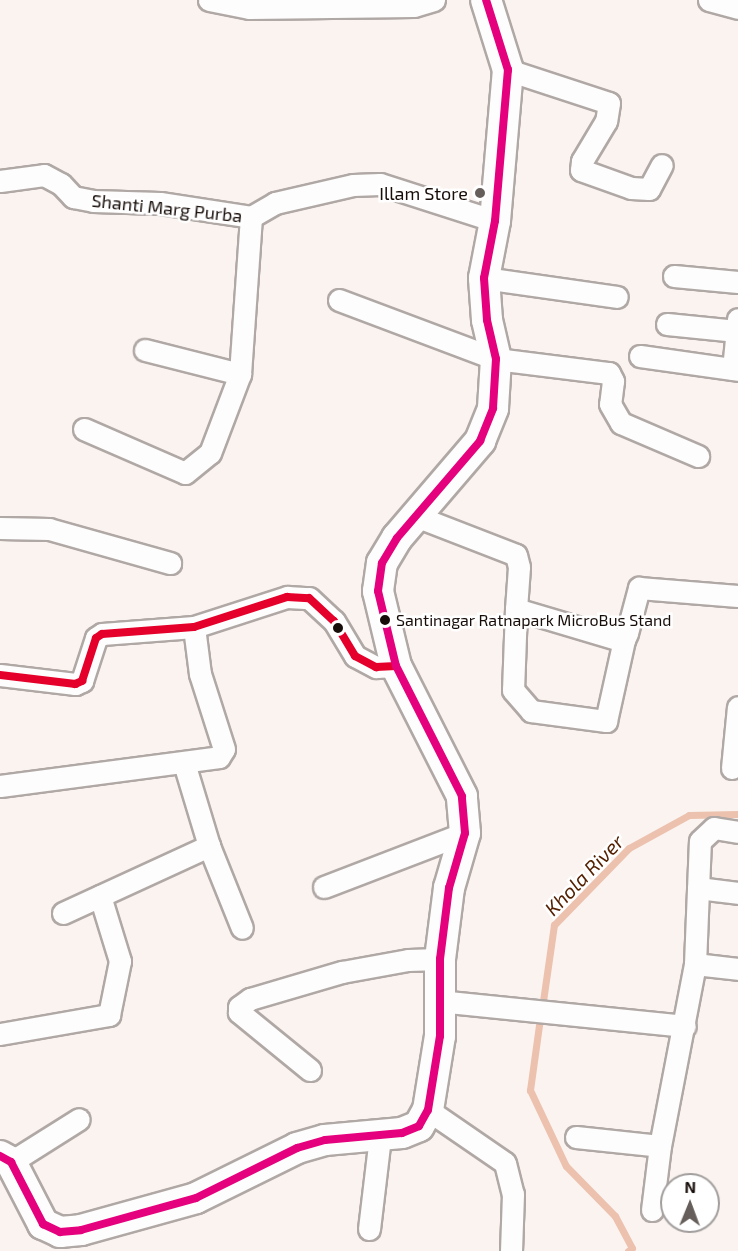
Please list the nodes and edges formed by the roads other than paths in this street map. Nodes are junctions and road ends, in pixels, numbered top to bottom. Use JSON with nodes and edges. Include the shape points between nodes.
{"nodes":[{"id":1,"x":209,"y":0,"type":"edge"},
{"id":2,"x":434,"y":0,"type":"edge"},
{"id":3,"x":486,"y":0,"type":"edge"},
{"id":4,"x":709,"y":0,"type":"edge"},
{"id":5,"x":738,"y":8,"type":"edge"},
{"id":6,"x":508,"y":70,"type":"junction"},
{"id":7,"x":662,"y":165,"type":"dead end"},
{"id":8,"x":0,"y":181,"type":"edge"},
{"id":9,"x":251,"y":217,"type":"junction"},
{"id":10,"x":495,"y":221,"type":"junction"},
{"id":11,"x":674,"y":276,"type":"dead end"},
{"id":12,"x":484,"y":278,"type":"junction"},
{"id":13,"x":738,"y":282,"type":"edge"},
{"id":14,"x":617,"y":297,"type":"dead end"},
{"id":15,"x":339,"y":300,"type":"dead end"},
{"id":16,"x":738,"y":318,"type":"edge"},
{"id":17,"x":667,"y":324,"type":"dead end"},
{"id":18,"x":737,"y":331,"type":"edge"},
{"id":19,"x":145,"y":350,"type":"dead end"},
{"id":20,"x":640,"y":356,"type":"dead end"},
{"id":21,"x":496,"y":359,"type":"junction"},
{"id":22,"x":735,"y":370,"type":"edge"},
{"id":23,"x":240,"y":374,"type":"junction"},
{"id":24,"x":84,"y":429,"type":"dead end"},
{"id":25,"x":698,"y":456,"type":"dead end"},
{"id":26,"x":413,"y":515,"type":"junction"},
{"id":27,"x":0,"y":528,"type":"edge"},
{"id":28,"x":170,"y":563,"type":"dead end"},
{"id":29,"x":738,"y":596,"type":"edge"},
{"id":30,"x":516,"y":609,"type":"junction"},
{"id":31,"x":194,"y":627,"type":"junction"},
{"id":32,"x":624,"y":640,"type":"junction"},
{"id":33,"x":396,"y":666,"type":"junction"},
{"id":34,"x":0,"y":675,"type":"edge"},
{"id":35,"x":738,"y":707,"type":"edge"},
{"id":36,"x":184,"y":764,"type":"junction"},
{"id":37,"x":732,"y":768,"type":"dead end"},
{"id":38,"x":0,"y":786,"type":"edge"},
{"id":39,"x":738,"y":832,"type":"edge"},
{"id":40,"x":465,"y":833,"type":"junction"},
{"id":41,"x":209,"y":846,"type":"junction"},
{"id":42,"x":324,"y":886,"type":"dead end"},
{"id":43,"x":698,"y":888,"type":"junction"},
{"id":44,"x":738,"y":893,"type":"edge"},
{"id":45,"x":100,"y":896,"type":"junction"},
{"id":46,"x":63,"y":914,"type":"dead end"},
{"id":47,"x":242,"y":928,"type":"dead end"},
{"id":48,"x":440,"y":959,"type":"junction"},
{"id":49,"x":695,"y":964,"type":"junction"},
{"id":50,"x":738,"y":969,"type":"edge"},
{"id":51,"x":439,"y":1001,"type":"junction"},
{"id":52,"x":685,"y":1026,"type":"junction"},
{"id":53,"x":0,"y":1034,"type":"edge"},
{"id":54,"x":310,"y":1070,"type":"dead end"},
{"id":55,"x":428,"y":1110,"type":"junction"},
{"id":56,"x":79,"y":1119,"type":"dead end"},
{"id":57,"x":380,"y":1137,"type":"junction"},
{"id":58,"x":576,"y":1137,"type":"dead end"},
{"id":59,"x":660,"y":1146,"type":"junction"},
{"id":60,"x":6,"y":1159,"type":"edge"},
{"id":61,"x":652,"y":1210,"type":"dead end"},
{"id":62,"x":369,"y":1229,"type":"dead end"},
{"id":63,"x":511,"y":1251,"type":"edge"}],
"edges":[{"from":1,"to":2,"type":"street","via":[[249,8],[414,6]]},
{"from":3,"to":6,"type":"main road"},
{"from":4,"to":5,"type":"street"},
{"from":6,"to":7,"type":"street","via":[[609,103],[606,121],[582,161],[581,171],[631,188],[649,189]]},
{"from":6,"to":10,"type":"main road"},
{"from":8,"to":9,"type":"street","name":"Shanti Marg Purba","via":[[44,175],[61,184],[73,197],[160,203]]},
{"from":9,"to":10,"type":"street","name":"Shanti Marg Purba","via":[[275,203],[380,184]]},
{"from":9,"to":23,"type":"street"},
{"from":10,"to":12,"type":"main road"},
{"from":11,"to":13,"type":"street"},
{"from":12,"to":14,"type":"street"},
{"from":12,"to":21,"type":"main road"},
{"from":15,"to":21,"type":"street"},
{"from":16,"to":18,"type":"street"},
{"from":17,"to":18,"type":"street"},
{"from":18,"to":22,"type":"street"},
{"from":19,"to":23,"type":"street"},
{"from":20,"to":22,"type":"street"},
{"from":21,"to":25,"type":"street","via":[[609,373],[613,381],[610,404],[621,423]]},
{"from":21,"to":26,"type":"main road","via":[[493,408],[480,441]]},
{"from":23,"to":24,"type":"street","via":[[210,453],[185,473]]},
{"from":26,"to":30,"type":"street","via":[[516,555]]},
{"from":26,"to":33,"type":"main road","via":[[382,563],[378,591]]},
{"from":27,"to":28,"type":"street","via":[[49,529]]},
{"from":29,"to":32,"type":"street","via":[[639,588]]},
{"from":30,"to":32,"type":"street"},
{"from":30,"to":32,"type":"street","via":[[513,690],[531,711],[606,721]]},
{"from":31,"to":33,"type":"street","via":[[276,600],[309,598],[334,621],[355,656],[376,667]]},
{"from":31,"to":34,"type":"street","via":[[102,634],[96,639],[82,681],[75,684]]},
{"from":31,"to":36,"type":"street","via":[[200,674],[224,749],[219,757]]},
{"from":33,"to":40,"type":"main road","via":[[462,796]]},
{"from":35,"to":37,"type":"street"},
{"from":36,"to":38,"type":"street"},
{"from":36,"to":41,"type":"street"},
{"from":39,"to":43,"type":"street","via":[[714,828],[700,842]]},
{"from":40,"to":42,"type":"street"},
{"from":40,"to":48,"type":"main road","via":[[449,888]]},
{"from":41,"to":45,"type":"street"},
{"from":41,"to":47,"type":"street"},
{"from":43,"to":44,"type":"street"},
{"from":43,"to":49,"type":"street"},
{"from":45,"to":46,"type":"street"},
{"from":45,"to":53,"type":"street","via":[[120,962],[109,1015]]},
{"from":48,"to":51,"type":"main road"},
{"from":48,"to":54,"type":"street","via":[[408,960],[342,972],[250,999],[239,1007],[239,1012]]},
{"from":49,"to":50,"type":"street"},
{"from":49,"to":52,"type":"street"},
{"from":51,"to":52,"type":"street"},
{"from":51,"to":55,"type":"main road","via":[[440,1036]]},
{"from":52,"to":59,"type":"street"},
{"from":55,"to":57,"type":"main road","via":[[418,1126]]},
{"from":55,"to":63,"type":"street","via":[[505,1163],[513,1194]]},
{"from":56,"to":60,"type":"street"},
{"from":57,"to":60,"type":"main road","via":[[325,1140],[297,1148],[196,1198],[81,1230],[60,1232],[43,1224]]},
{"from":57,"to":62,"type":"street"},
{"from":58,"to":59,"type":"street"},
{"from":59,"to":61,"type":"street"}]}
